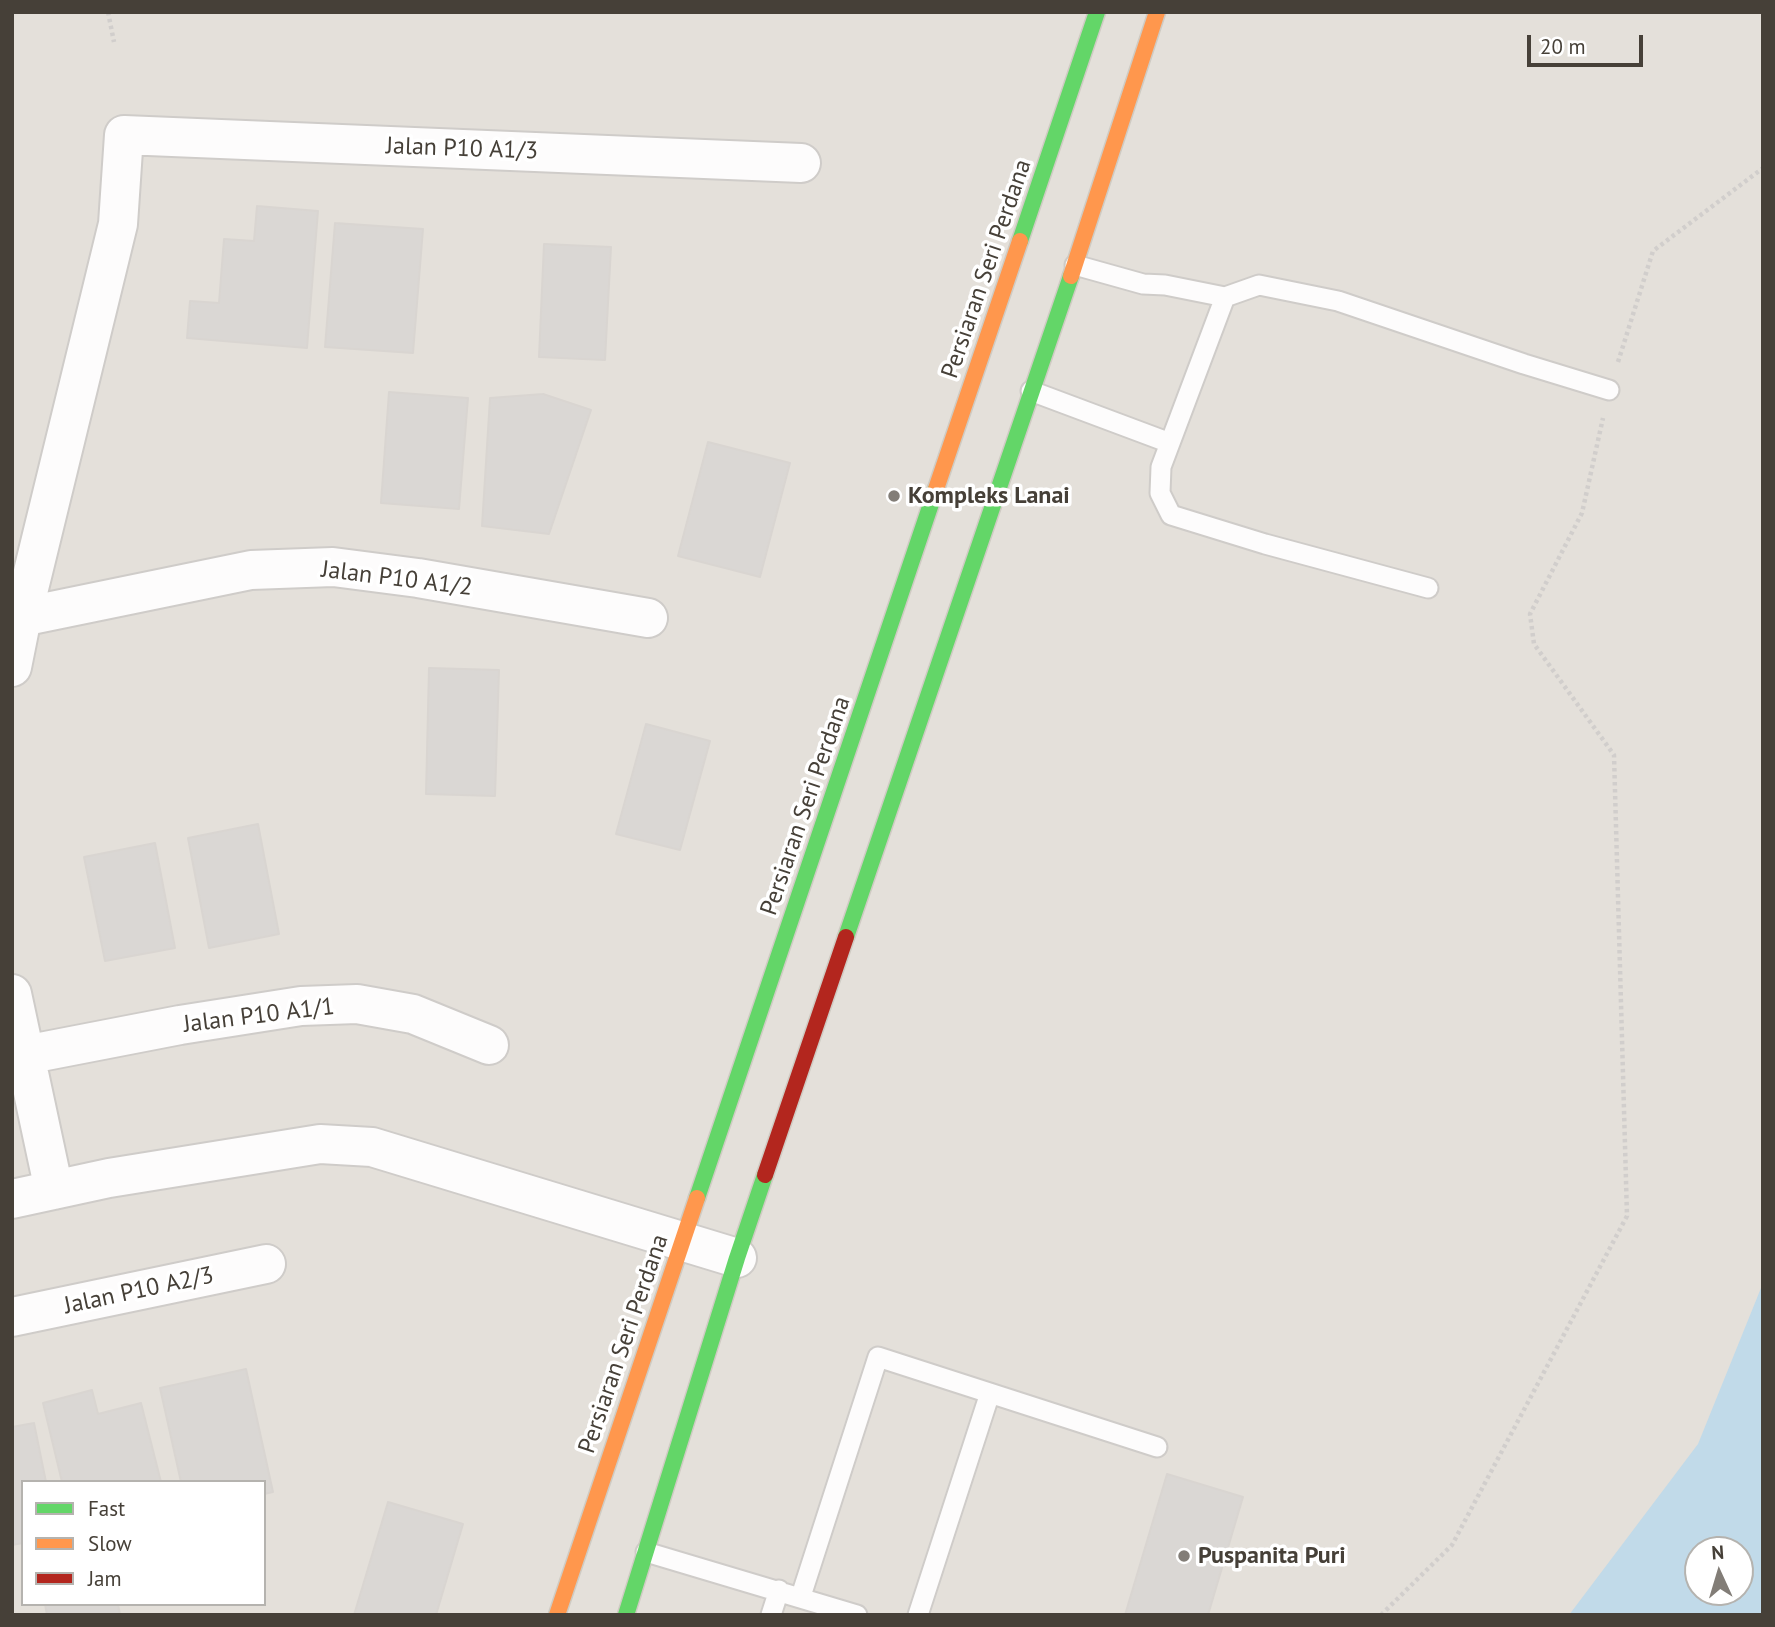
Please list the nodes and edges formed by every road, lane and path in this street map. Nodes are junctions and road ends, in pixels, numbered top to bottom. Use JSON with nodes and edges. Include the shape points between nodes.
{"nodes":[{"id":1,"x":108,"y":12,"type":"edge"},
{"id":2,"x":1097,"y":12,"type":"edge"},
{"id":3,"x":1157,"y":12,"type":"edge"},
{"id":4,"x":114,"y":42,"type":"dead end"},
{"id":5,"x":801,"y":163,"type":"dead end"},
{"id":6,"x":1763,"y":168,"type":"edge"},
{"id":7,"x":1074,"y":265,"type":"junction"},
{"id":8,"x":1225,"y":297,"type":"junction"},
{"id":9,"x":1609,"y":390,"type":"junction"},
{"id":10,"x":1031,"y":391,"type":"junction"},
{"id":11,"x":1170,"y":443,"type":"junction"},
{"id":12,"x":1428,"y":588,"type":"dead end"},
{"id":13,"x":22,"y":617,"type":"junction"},
{"id":14,"x":648,"y":618,"type":"dead end"},
{"id":15,"x":12,"y":667,"type":"edge"},
{"id":16,"x":12,"y":994,"type":"edge"},
{"id":17,"x":489,"y":1045,"type":"dead end"},
{"id":18,"x":25,"y":1055,"type":"junction"},
{"id":19,"x":54,"y":1190,"type":"junction"},
{"id":20,"x":12,"y":1199,"type":"edge"},
{"id":21,"x":683,"y":1240,"type":"junction"},
{"id":22,"x":737,"y":1258,"type":"junction"},
{"id":23,"x":266,"y":1264,"type":"dead end"},
{"id":24,"x":12,"y":1317,"type":"edge"},
{"id":25,"x":990,"y":1393,"type":"junction"},
{"id":26,"x":1157,"y":1447,"type":"dead end"},
{"id":27,"x":646,"y":1552,"type":"junction"},
{"id":28,"x":779,"y":1590,"type":"junction"},
{"id":29,"x":801,"y":1596,"type":"junction"},
{"id":30,"x":557,"y":1615,"type":"edge"},
{"id":31,"x":626,"y":1615,"type":"edge"},
{"id":32,"x":771,"y":1615,"type":"edge"},
{"id":33,"x":858,"y":1615,"type":"edge"},
{"id":34,"x":918,"y":1615,"type":"edge"},
{"id":35,"x":1381,"y":1615,"type":"edge"}],
"edges":[{"from":1,"to":4,"type":"path"},
{"from":2,"to":21,"type":"street","name":"Persiaran Seri Perdana"},
{"from":3,"to":7,"type":"street"},
{"from":5,"to":13,"type":"street","name":"Jalan P10 A1/3","via":[[124,135],[118,224]]},
{"from":6,"to":9,"type":"path","via":[[1653,251]]},
{"from":7,"to":8,"type":"lane","via":[[1143,284]]},
{"from":7,"to":10,"type":"street"},
{"from":8,"to":9,"type":"lane","via":[[1259,285],[1338,301]]},
{"from":8,"to":11,"type":"lane"},
{"from":9,"to":35,"type":"path","via":[[1582,513],[1530,614],[1534,644],[1614,755],[1627,1216],[1452,1545]]},
{"from":10,"to":11,"type":"lane"},
{"from":10,"to":22,"type":"street"},
{"from":11,"to":12,"type":"lane","via":[[1161,467],[1160,493],[1171,515]]},
{"from":13,"to":14,"type":"street","name":"Jalan P10 A1/2","via":[[251,570],[333,567]]},
{"from":13,"to":15,"type":"street"},
{"from":16,"to":18,"type":"street"},
{"from":17,"to":18,"type":"street","name":"Jalan P10 A1/1","via":[[413,1014],[357,1004],[300,1006]]},
{"from":18,"to":19,"type":"street"},
{"from":19,"to":20,"type":"street"},
{"from":19,"to":21,"type":"street","via":[[320,1144],[372,1147]]},
{"from":21,"to":22,"type":"street"},
{"from":21,"to":30,"type":"street","name":"Persiaran Seri Perdana"},
{"from":22,"to":27,"type":"street"},
{"from":23,"to":24,"type":"street","name":"Jalan P10 A2/3"},
{"from":25,"to":26,"type":"lane"},
{"from":25,"to":29,"type":"lane","via":[[878,1357]]},
{"from":25,"to":34,"type":"lane"},
{"from":27,"to":28,"type":"lane"},
{"from":27,"to":31,"type":"street"},
{"from":28,"to":29,"type":"lane"},
{"from":28,"to":32,"type":"lane"},
{"from":29,"to":33,"type":"lane"}]}
